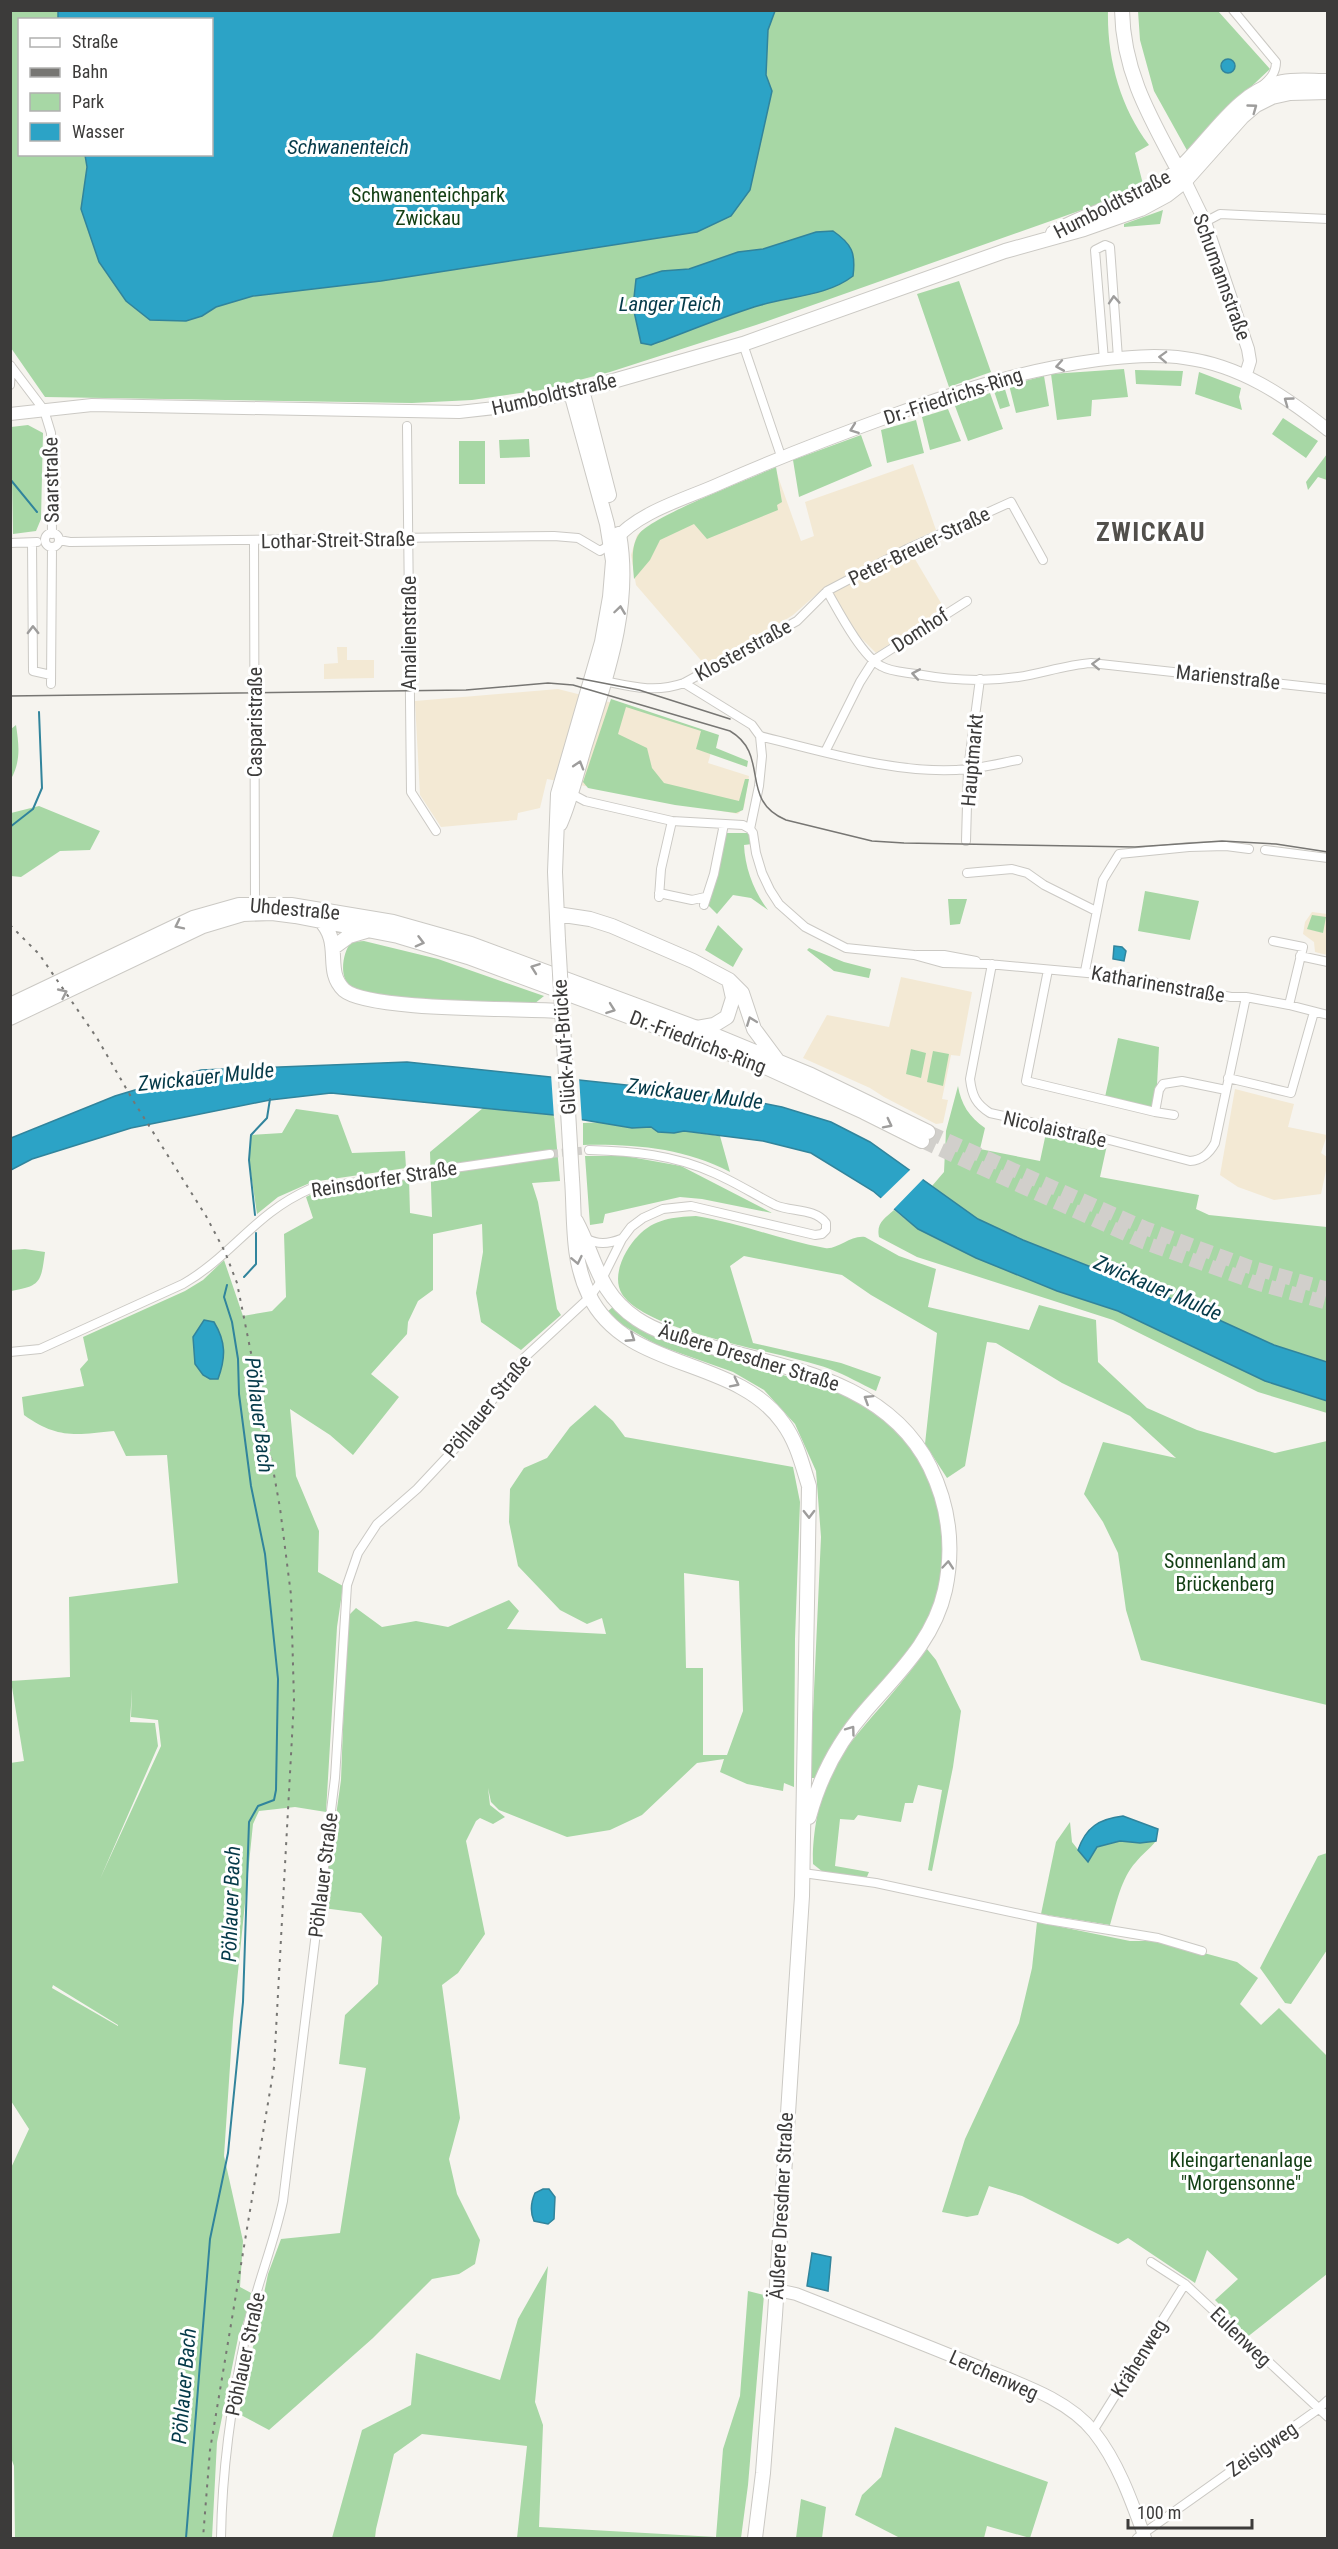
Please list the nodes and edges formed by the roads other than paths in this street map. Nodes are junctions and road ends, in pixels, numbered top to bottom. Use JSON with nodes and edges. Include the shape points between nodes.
{"nodes":[{"id":1,"x":1122,"y":10,"type":"edge"},
{"id":2,"x":1233,"y":10,"type":"edge"},
{"id":3,"x":1328,"y":81,"type":"edge"},
{"id":4,"x":1257,"y":91,"type":"junction"},
{"id":5,"x":1328,"y":92,"type":"edge"},
{"id":6,"x":1182,"y":176,"type":"junction"},
{"id":7,"x":1328,"y":219,"type":"edge"},
{"id":8,"x":1205,"y":222,"type":"junction"},
{"id":9,"x":743,"y":344,"type":"junction"},
{"id":10,"x":1118,"y":358,"type":"junction"},
{"id":11,"x":1104,"y":360,"type":"junction"},
{"id":12,"x":11,"y":365,"type":"edge"},
{"id":13,"x":1246,"y":374,"type":"junction"},
{"id":14,"x":10,"y":385,"type":"edge"},
{"id":15,"x":576,"y":391,"type":"junction"},
{"id":16,"x":44,"y":410,"type":"junction"},
{"id":17,"x":10,"y":414,"type":"edge"},
{"id":18,"x":407,"y":426,"type":"dead end"},
{"id":19,"x":1328,"y":430,"type":"edge"},
{"id":20,"x":781,"y":456,"type":"junction"},
{"id":21,"x":408,"y":539,"type":"junction"},
{"id":22,"x":52,"y":540,"type":"junction"},
{"id":23,"x":615,"y":540,"type":"junction"},
{"id":24,"x":254,"y":542,"type":"junction"},
{"id":25,"x":10,"y":543,"type":"edge"},
{"id":26,"x":32,"y":543,"type":"junction"},
{"id":27,"x":1043,"y":560,"type":"dead end"},
{"id":28,"x":827,"y":591,"type":"junction"},
{"id":29,"x":967,"y":601,"type":"dead end"},
{"id":30,"x":874,"y":660,"type":"junction"},
{"id":31,"x":980,"y":679,"type":"junction"},
{"id":32,"x":604,"y":681,"type":"junction"},
{"id":33,"x":684,"y":683,"type":"junction"},
{"id":34,"x":1327,"y":686,"type":"edge"},
{"id":35,"x":760,"y":736,"type":"junction"},
{"id":36,"x":825,"y":752,"type":"junction"},
{"id":37,"x":1018,"y":760,"type":"dead end"},
{"id":38,"x":968,"y":769,"type":"junction"},
{"id":39,"x":561,"y":779,"type":"junction"},
{"id":40,"x":570,"y":795,"type":"junction"},
{"id":41,"x":672,"y":820,"type":"junction"},
{"id":42,"x":724,"y":824,"type":"junction"},
{"id":43,"x":558,"y":829,"type":"junction"},
{"id":44,"x":750,"y":829,"type":"junction"},
{"id":45,"x":436,"y":831,"type":"dead end"},
{"id":46,"x":966,"y":841,"type":"dead end"},
{"id":47,"x":1249,"y":849,"type":"dead end"},
{"id":48,"x":1265,"y":850,"type":"dead end"},
{"id":49,"x":1328,"y":858,"type":"edge"},
{"id":50,"x":967,"y":873,"type":"dead end"},
{"id":51,"x":255,"y":903,"type":"junction"},
{"id":52,"x":1096,"y":911,"type":"junction"},
{"id":53,"x":557,"y":914,"type":"junction"},
{"id":54,"x":319,"y":920,"type":"junction"},
{"id":55,"x":371,"y":930,"type":"junction"},
{"id":56,"x":1273,"y":941,"type":"dead end"},
{"id":57,"x":334,"y":947,"type":"junction"},
{"id":58,"x":1300,"y":956,"type":"junction"},
{"id":59,"x":468,"y":957,"type":"joint"},
{"id":60,"x":1328,"y":962,"type":"edge"},
{"id":61,"x":989,"y":964,"type":"junction"},
{"id":62,"x":1048,"y":970,"type":"junction"},
{"id":63,"x":1085,"y":971,"type":"junction"},
{"id":64,"x":729,"y":980,"type":"junction"},
{"id":65,"x":590,"y":988,"type":"joint"},
{"id":66,"x":1246,"y":997,"type":"junction"},
{"id":67,"x":10,"y":1005,"type":"edge"},
{"id":68,"x":1289,"y":1005,"type":"junction"},
{"id":69,"x":561,"y":1011,"type":"junction"},
{"id":70,"x":1314,"y":1012,"type":"junction"},
{"id":71,"x":1328,"y":1015,"type":"edge"},
{"id":72,"x":10,"y":1018,"type":"edge"},
{"id":73,"x":697,"y":1029,"type":"junction"},
{"id":74,"x":778,"y":1062,"type":"junction"},
{"id":75,"x":1228,"y":1078,"type":"junction"},
{"id":76,"x":1226,"y":1090,"type":"junction"},
{"id":77,"x":1155,"y":1112,"type":"junction"},
{"id":78,"x":1174,"y":1114,"type":"dead end"},
{"id":79,"x":589,"y":1150,"type":"tunnel mouth"},
{"id":80,"x":550,"y":1154,"type":"tunnel mouth"},
{"id":81,"x":572,"y":1179,"type":"joint"},
{"id":82,"x":575,"y":1220,"type":"junction"},
{"id":83,"x":584,"y":1237,"type":"junction"},
{"id":84,"x":622,"y":1239,"type":"junction"},
{"id":85,"x":601,"y":1281,"type":"junction"},
{"id":86,"x":590,"y":1297,"type":"junction"},
{"id":87,"x":10,"y":1352,"type":"edge"},
{"id":88,"x":821,"y":1779,"type":"junction"},
{"id":89,"x":804,"y":1780,"type":"junction"},
{"id":90,"x":804,"y":1836,"type":"junction"},
{"id":91,"x":803,"y":1873,"type":"junction"},
{"id":92,"x":1202,"y":1951,"type":"dead end"},
{"id":93,"x":1151,"y":2262,"type":"dead end"},
{"id":94,"x":1185,"y":2284,"type":"junction"},
{"id":95,"x":777,"y":2290,"type":"junction"},
{"id":96,"x":1328,"y":2400,"type":"edge"},
{"id":97,"x":1317,"y":2410,"type":"junction"},
{"id":98,"x":1328,"y":2417,"type":"edge"},
{"id":99,"x":1093,"y":2431,"type":"junction"},
{"id":100,"x":1142,"y":2537,"type":"edge"},
{"id":101,"x":221,"y":2538,"type":"edge"},
{"id":102,"x":755,"y":2538,"type":"edge"}],
"edges":[{"from":1,"to":6,"type":"main road","via":[[1125,49],[1133,81]]},
{"from":2,"to":4,"type":"street","via":[[1276,62],[1273,76]]},
{"from":3,"to":4,"type":"main road","name":"Humboldtstraße","via":[[1281,82]]},
{"from":4,"to":6,"type":"main road","name":"Humboldtstraße","via":[[1238,105]]},
{"from":6,"to":5,"type":"main road","name":"Humboldtstraße","one_way":true,"via":[[1256,105],[1290,93]]},
{"from":6,"to":8,"type":"main road","name":"Schumannstraße"},
{"from":6,"to":9,"type":"main road","name":"Humboldtstraße","via":[[1074,220],[1041,240]]},
{"from":7,"to":8,"type":"street","via":[[1220,214]]},
{"from":8,"to":13,"type":"main road","name":"Schumannstraße","via":[[1248,349]]},
{"from":9,"to":15,"type":"main road","name":"Humboldtstraße"},
{"from":9,"to":20,"type":"street"},
{"from":10,"to":11,"type":"main road","name":"Dr.-Friedrichs-Ring"},
{"from":10,"to":11,"type":"street","one_way":true,"via":[[1110,247],[1105,246],[1095,250]]},
{"from":13,"to":10,"type":"main road","name":"Dr.-Friedrichs-Ring","one_way":true,"via":[[1184,358]]},
{"from":11,"to":20,"type":"main road","name":"Dr.-Friedrichs-Ring","one_way":true,"via":[[996,379]]},
{"from":12,"to":14,"type":"street","name":"Saarstraße"},
{"from":12,"to":16,"type":"street","name":"Saarstraße"},
{"from":19,"to":13,"type":"main road","name":"Dr.-Friedrichs-Ring","one_way":true},
{"from":15,"to":16,"type":"main road","name":"Humboldtstraße","via":[[495,409],[450,413],[92,405]]},
{"from":15,"to":23,"type":"main road"},
{"from":16,"to":17,"type":"main road","name":"Humboldtstraße"},
{"from":16,"to":22,"type":"street","name":"Saarstraße","via":[[52,439]]},
{"from":18,"to":21,"type":"street","name":"Amalienstraße"},
{"from":20,"to":23,"type":"main road","name":"Dr.-Friedrichs-Ring","via":[[653,513]]},
{"from":21,"to":23,"type":"street","name":"Lothar-Streit-Straße","via":[[572,537],[600,551]]},
{"from":21,"to":24,"type":"street","name":"Lothar-Streit-Straße"},
{"from":21,"to":45,"type":"street","name":"Amalienstraße","via":[[411,792]]},
{"from":22,"to":24,"type":"street","name":"Lothar-Streit-Straße"},
{"from":22,"to":26,"type":"street","name":"Lothar-Streit-Straße"},
{"from":22,"to":26,"type":"street","name":"Saarstraße","one_way":true,"via":[[51,680],[33,671]]},
{"from":32,"to":23,"type":"main road","one_way":true,"via":[[622,605],[623,568]]},
{"from":23,"to":39,"type":"main road","via":[[604,632]]},
{"from":24,"to":51,"type":"street","name":"Casparistraße"},
{"from":25,"to":26,"type":"street","name":"Lothar-Streit-Straße"},
{"from":27,"to":28,"type":"street","name":"Peter-Breuer-Straße","via":[[1011,502]]},
{"from":28,"to":30,"type":"street","via":[[851,632]]},
{"from":28,"to":33,"type":"street","name":"Klosterstraße","via":[[796,621]]},
{"from":29,"to":30,"type":"street","name":"Domhof"},
{"from":31,"to":30,"type":"street","one_way":true,"via":[[890,670]]},
{"from":30,"to":36,"type":"street"},
{"from":34,"to":31,"type":"street","name":"Marienstraße","one_way":true,"via":[[1091,663],[1017,677]]},
{"from":31,"to":38,"type":"street","name":"Hauptmarkt"},
{"from":32,"to":33,"type":"street","name":"Klosterstraße","via":[[649,689]]},
{"from":40,"to":32,"type":"main road","one_way":true},
{"from":33,"to":35,"type":"street","via":[[752,725]]},
{"from":35,"to":36,"type":"street"},
{"from":35,"to":44,"type":"street","name":"Katharinenstraße","via":[[759,786]]},
{"from":36,"to":38,"type":"street","via":[[926,769]]},
{"from":37,"to":38,"type":"street"},
{"from":38,"to":46,"type":"street","name":"Hauptmarkt"},
{"from":39,"to":40,"type":"street"},
{"from":39,"to":43,"type":"main road"},
{"from":40,"to":41,"type":"street"},
{"from":40,"to":43,"type":"main road"},
{"from":41,"to":42,"type":"street"},
{"from":41,"to":42,"type":"street","via":[[659,895],[704,901]]},
{"from":42,"to":44,"type":"street"},
{"from":43,"to":53,"type":"main road"},
{"from":44,"to":61,"type":"street","name":"Katharinenstraße","via":[[770,890],[798,923],[846,948],[914,955],[943,963]]},
{"from":47,"to":52,"type":"street","via":[[1189,847],[1119,854],[1103,880]]},
{"from":48,"to":49,"type":"street"},
{"from":50,"to":52,"type":"street","via":[[1012,869],[1027,873]]},
{"from":65,"to":51,"type":"main road","name":"Uhdestraße","one_way":true,"via":[[425,930],[326,910]]},
{"from":51,"to":67,"type":"main road","name":"Uhdestraße","one_way":true,"via":[[193,918]]},
{"from":52,"to":63,"type":"street"},
{"from":53,"to":64,"type":"main road","via":[[612,926]]},
{"from":53,"to":69,"type":"main road","name":"Glück-Auf-Brücke","bridge":true},
{"from":54,"to":55,"type":"main road","name":"Uhdestraße"},
{"from":54,"to":57,"type":"main road","via":[[326,926]]},
{"from":72,"to":54,"type":"main road","name":"Uhdestraße","one_way":true,"via":[[203,926],[255,913]]},
{"from":55,"to":57,"type":"main road","via":[[349,936]]},
{"from":55,"to":59,"type":"main road","name":"Uhdestraße","one_way":true},
{"from":56,"to":58,"type":"street","via":[[1302,947]]},
{"from":57,"to":69,"type":"main road","via":[[336,979],[355,997],[424,1005]]},
{"from":58,"to":60,"type":"street"},
{"from":58,"to":68,"type":"street"},
{"from":59,"to":74,"type":"main road","name":"Dr.-Friedrichs-Ring","one_way":true,"via":[[763,1066],[925,1137],[885,1109]]},
{"from":61,"to":62,"type":"street","name":"Katharinenstraße"},
{"from":61,"to":76,"type":"street","name":"Nicolaistraße","via":[[970,1079],[971,1093],[978,1105],[990,1113],[1190,1161],[1211,1151]]},
{"from":62,"to":63,"type":"street","name":"Katharinenstraße"},
{"from":62,"to":77,"type":"street","name":"Nicolaistraße","via":[[1026,1081]]},
{"from":63,"to":66,"type":"street","name":"Katharinenstraße"},
{"from":64,"to":73,"type":"main road","via":[[733,998],[727,1017]]},
{"from":74,"to":64,"type":"main road","one_way":true,"via":[[754,1029],[742,993]]},
{"from":65,"to":73,"type":"main road","name":"Dr.-Friedrichs-Ring"},
{"from":66,"to":68,"type":"street","name":"Katharinenstraße"},
{"from":66,"to":75,"type":"street","name":"Nicolaistraße"},
{"from":68,"to":70,"type":"street","name":"Katharinenstraße"},
{"from":69,"to":81,"type":"main road","name":"Glück-Auf-Brücke","bridge":true},
{"from":70,"to":71,"type":"street","name":"Katharinenstraße"},
{"from":70,"to":75,"type":"street","via":[[1291,1093]]},
{"from":73,"to":74,"type":"main road","name":"Dr.-Friedrichs-Ring"},
{"from":75,"to":76,"type":"street","name":"Nicolaistraße"},
{"from":76,"to":77,"type":"street","via":[[1182,1081],[1163,1084]]},
{"from":77,"to":78,"type":"street","name":"Nicolaistraße"},
{"from":79,"to":84,"type":"street","via":[[657,1155],[694,1164],[777,1206],[818,1216],[826,1226],[822,1234],[815,1235],[680,1206],[644,1218]]},
{"from":80,"to":87,"type":"street","name":"Reinsdorfer Straße","via":[[310,1189],[264,1216],[198,1276],[39,1348]]},
{"from":81,"to":82,"type":"main road","name":"Äußere Dresdner Straße"},
{"from":82,"to":83,"type":"main road","name":"Äußere Dresdner Straße"},
{"from":82,"to":86,"type":"main road","name":"Äußere Dresdner Straße","one_way":true,"via":[[576,1259]]},
{"from":83,"to":84,"type":"street","via":[[606,1244]]},
{"from":83,"to":85,"type":"main road","name":"Äußere Dresdner Straße"},
{"from":84,"to":85,"type":"street"},
{"from":85,"to":86,"type":"street","name":"Pöhlauer Straße"},
{"from":88,"to":85,"type":"main road","name":"Äußere Dresdner Straße","one_way":true,"via":[[846,1736],[917,1650],[938,1613],[948,1569],[949,1542],[947,1518],[934,1475],[920,1449],[894,1419],[857,1392],[816,1376],[664,1333],[627,1311]]},
{"from":86,"to":89,"type":"main road","name":"Äußere Dresdner Straße","one_way":true,"via":[[616,1327],[643,1345],[749,1391],[773,1410],[792,1436],[808,1486]]},
{"from":86,"to":101,"type":"street","name":"Pöhlauer Straße","via":[[524,1358],[461,1442],[377,1524],[351,1568],[344,1612],[336,1778],[284,2201],[247,2327],[226,2447]]},
{"from":88,"to":89,"type":"main road","via":[[812,1783]]},
{"from":88,"to":90,"type":"main road","name":"Äußere Dresdner Straße"},
{"from":89,"to":90,"type":"main road","name":"Äußere Dresdner Straße"},
{"from":90,"to":91,"type":"main road","name":"Äußere Dresdner Straße"},
{"from":91,"to":92,"type":"street","via":[[876,1883],[1040,1919],[1158,1938]]},
{"from":91,"to":95,"type":"main road","name":"Äußere Dresdner Straße"},
{"from":93,"to":94,"type":"street","name":"Eulenweg"},
{"from":94,"to":97,"type":"street","name":"Eulenweg"},
{"from":94,"to":99,"type":"street","name":"Krähenweg"},
{"from":95,"to":99,"type":"main road","name":"Lerchenweg","via":[[796,2294],[1019,2384],[1066,2407]]},
{"from":95,"to":102,"type":"main road","name":"Äußere Dresdner Straße"},
{"from":96,"to":97,"type":"street","name":"Zeisigweg"},
{"from":97,"to":98,"type":"street","name":"Eulenweg"},
{"from":97,"to":100,"type":"street","name":"Zeisigweg"},
{"from":99,"to":100,"type":"main road","name":"Lerchenweg","via":[[1116,2467]]}]}
